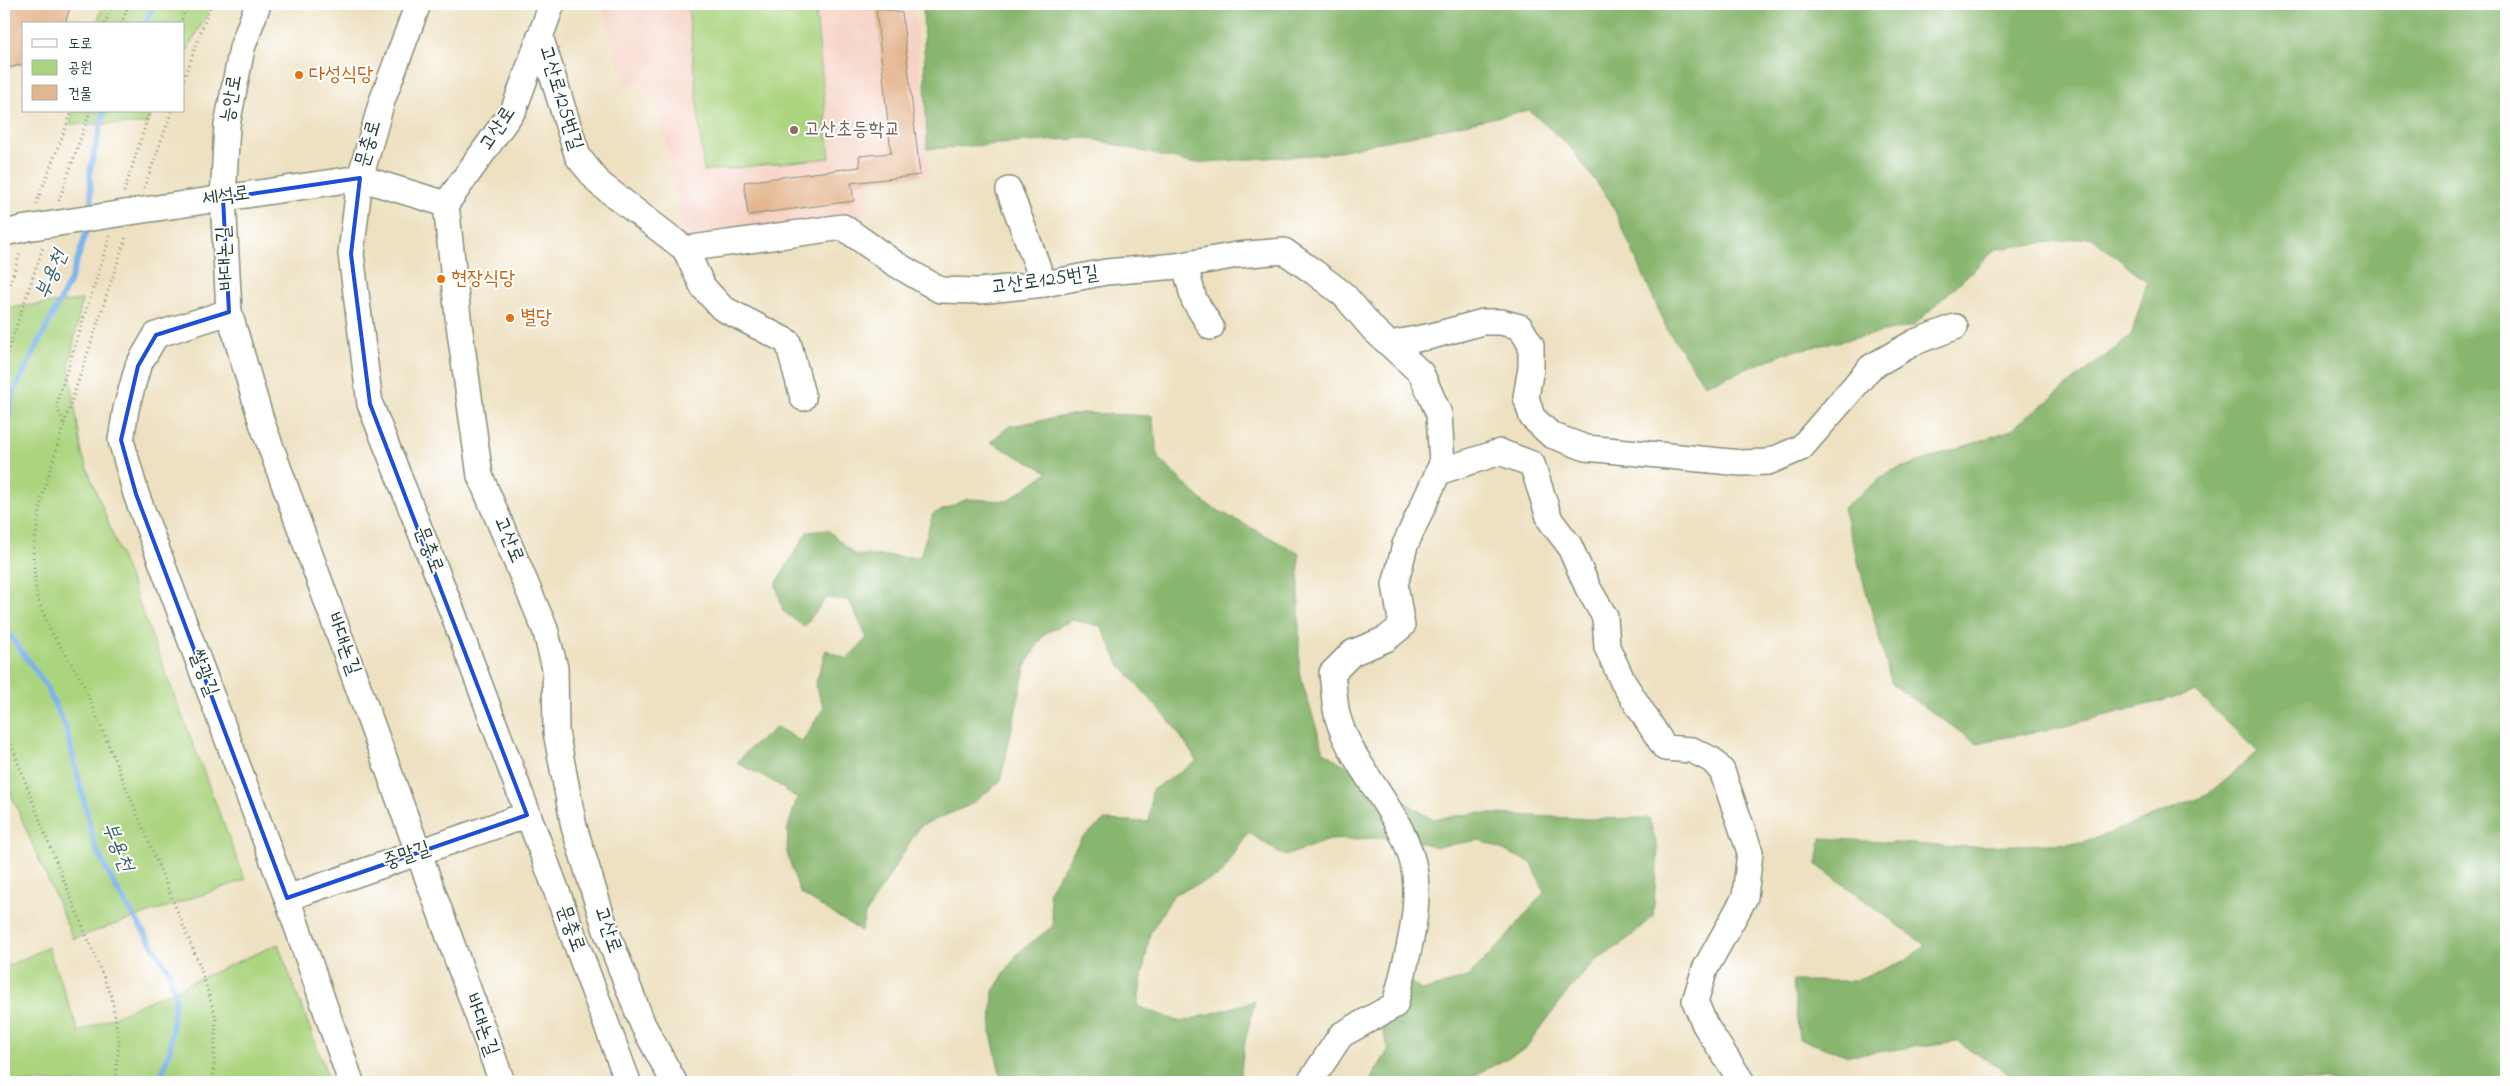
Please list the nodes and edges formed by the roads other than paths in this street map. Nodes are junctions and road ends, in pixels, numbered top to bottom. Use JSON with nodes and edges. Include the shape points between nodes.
{"nodes":[{"id":1,"x":258,"y":4,"type":"edge"},
{"id":2,"x":418,"y":4,"type":"edge"},
{"id":3,"x":552,"y":4,"type":"edge"},
{"id":4,"x":540,"y":36,"type":"junction"},
{"id":5,"x":360,"y":178,"type":"junction"},
{"id":6,"x":1008,"y":190,"type":"dead end"},
{"id":7,"x":223,"y":198,"type":"junction"},
{"id":8,"x":446,"y":204,"type":"junction"},
{"id":9,"x":21,"y":225,"type":"edge"},
{"id":10,"x":685,"y":249,"type":"junction"},
{"id":11,"x":1185,"y":265,"type":"junction"},
{"id":12,"x":1044,"y":284,"type":"junction"},
{"id":13,"x":230,"y":312,"type":"junction"},
{"id":14,"x":1211,"y":327,"type":"dead end"},
{"id":15,"x":1956,"y":328,"type":"dead end"},
{"id":16,"x":1390,"y":344,"type":"junction"},
{"id":17,"x":803,"y":398,"type":"dead end"},
{"id":18,"x":1438,"y":472,"type":"junction"},
{"id":19,"x":527,"y":815,"type":"junction"},
{"id":20,"x":418,"y":852,"type":"junction"},
{"id":21,"x":288,"y":898,"type":"junction"},
{"id":22,"x":670,"y":1074,"type":"edge"},
{"id":23,"x":351,"y":1082,"type":"edge"},
{"id":24,"x":502,"y":1082,"type":"edge"},
{"id":25,"x":628,"y":1082,"type":"edge"},
{"id":26,"x":692,"y":1082,"type":"edge"},
{"id":27,"x":1310,"y":1082,"type":"edge"},
{"id":28,"x":1742,"y":1082,"type":"edge"}],
"edges":[{"from":1,"to":7,"type":"street","name":"능안로","via":[[242,48],[227,125]]},
{"from":2,"to":5,"type":"street","name":"문충로","via":[[382,101]]},
{"from":3,"to":4,"type":"street","name":"고산로"},
{"from":4,"to":8,"type":"street","name":"고산로","via":[[514,109]]},
{"from":4,"to":10,"type":"street","name":"고산로125번길","via":[[578,157],[600,184]]},
{"from":5,"to":7,"type":"street","name":"세석로"},
{"from":5,"to":8,"type":"street","name":"세석로"},
{"from":5,"to":19,"type":"street","name":"문충로","via":[[350,254],[370,404],[452,611]]},
{"from":6,"to":12,"type":"street"},
{"from":7,"to":9,"type":"street","name":"세석로","bridge":true,"via":[[134,200]]},
{"from":7,"to":13,"type":"street","name":"바대논길"},
{"from":8,"to":22,"type":"street","name":"고산로","via":[[480,476],[544,629],[555,668],[556,732],[574,827],[606,930],[643,1025]]},
{"from":10,"to":12,"type":"street","name":"고산로125번길","via":[[843,227],[940,290]]},
{"from":10,"to":17,"type":"street","via":[[703,287],[722,308],[788,342]]},
{"from":11,"to":12,"type":"street","name":"고산로125번길","via":[[1106,272]]},
{"from":11,"to":14,"type":"street","via":[[1194,300]]},
{"from":11,"to":16,"type":"street","name":"고산로125번길","via":[[1237,255],[1284,252],[1344,295]]},
{"from":13,"to":20,"type":"street","name":"바대논길","via":[[262,423]]},
{"from":13,"to":21,"type":"street","name":"쌀광길","via":[[156,335],[138,366],[121,440],[136,494]]},
{"from":15,"to":16,"type":"street","via":[[1915,342],[1871,367],[1801,448],[1768,462],[1710,461],[1586,448],[1551,435],[1532,417],[1526,397],[1531,345],[1520,327],[1483,322]]},
{"from":16,"to":18,"type":"street","name":"고산로125번길","via":[[1421,373],[1439,414],[1442,464]]},
{"from":18,"to":27,"type":"street","name":"고산로125번길","via":[[1405,545],[1395,585],[1402,626],[1386,639],[1352,653],[1332,673],[1338,718],[1356,757],[1406,843],[1415,873],[1414,914],[1395,1005],[1341,1035]]},
{"from":18,"to":28,"type":"street","via":[[1500,452],[1532,464],[1550,520],[1569,545],[1605,617],[1607,647],[1623,682],[1665,748],[1692,750],[1712,760],[1722,771],[1750,852],[1745,897],[1704,969],[1695,1001],[1705,1025]]},
{"from":19,"to":20,"type":"street","name":"중말길"},
{"from":19,"to":25,"type":"street","name":"문충로"},
{"from":20,"to":21,"type":"street","name":"중말길"},
{"from":20,"to":24,"type":"street","name":"바대논길"},
{"from":21,"to":23,"type":"street","name":"쌀광길"},
{"from":22,"to":26,"type":"street"}]}
